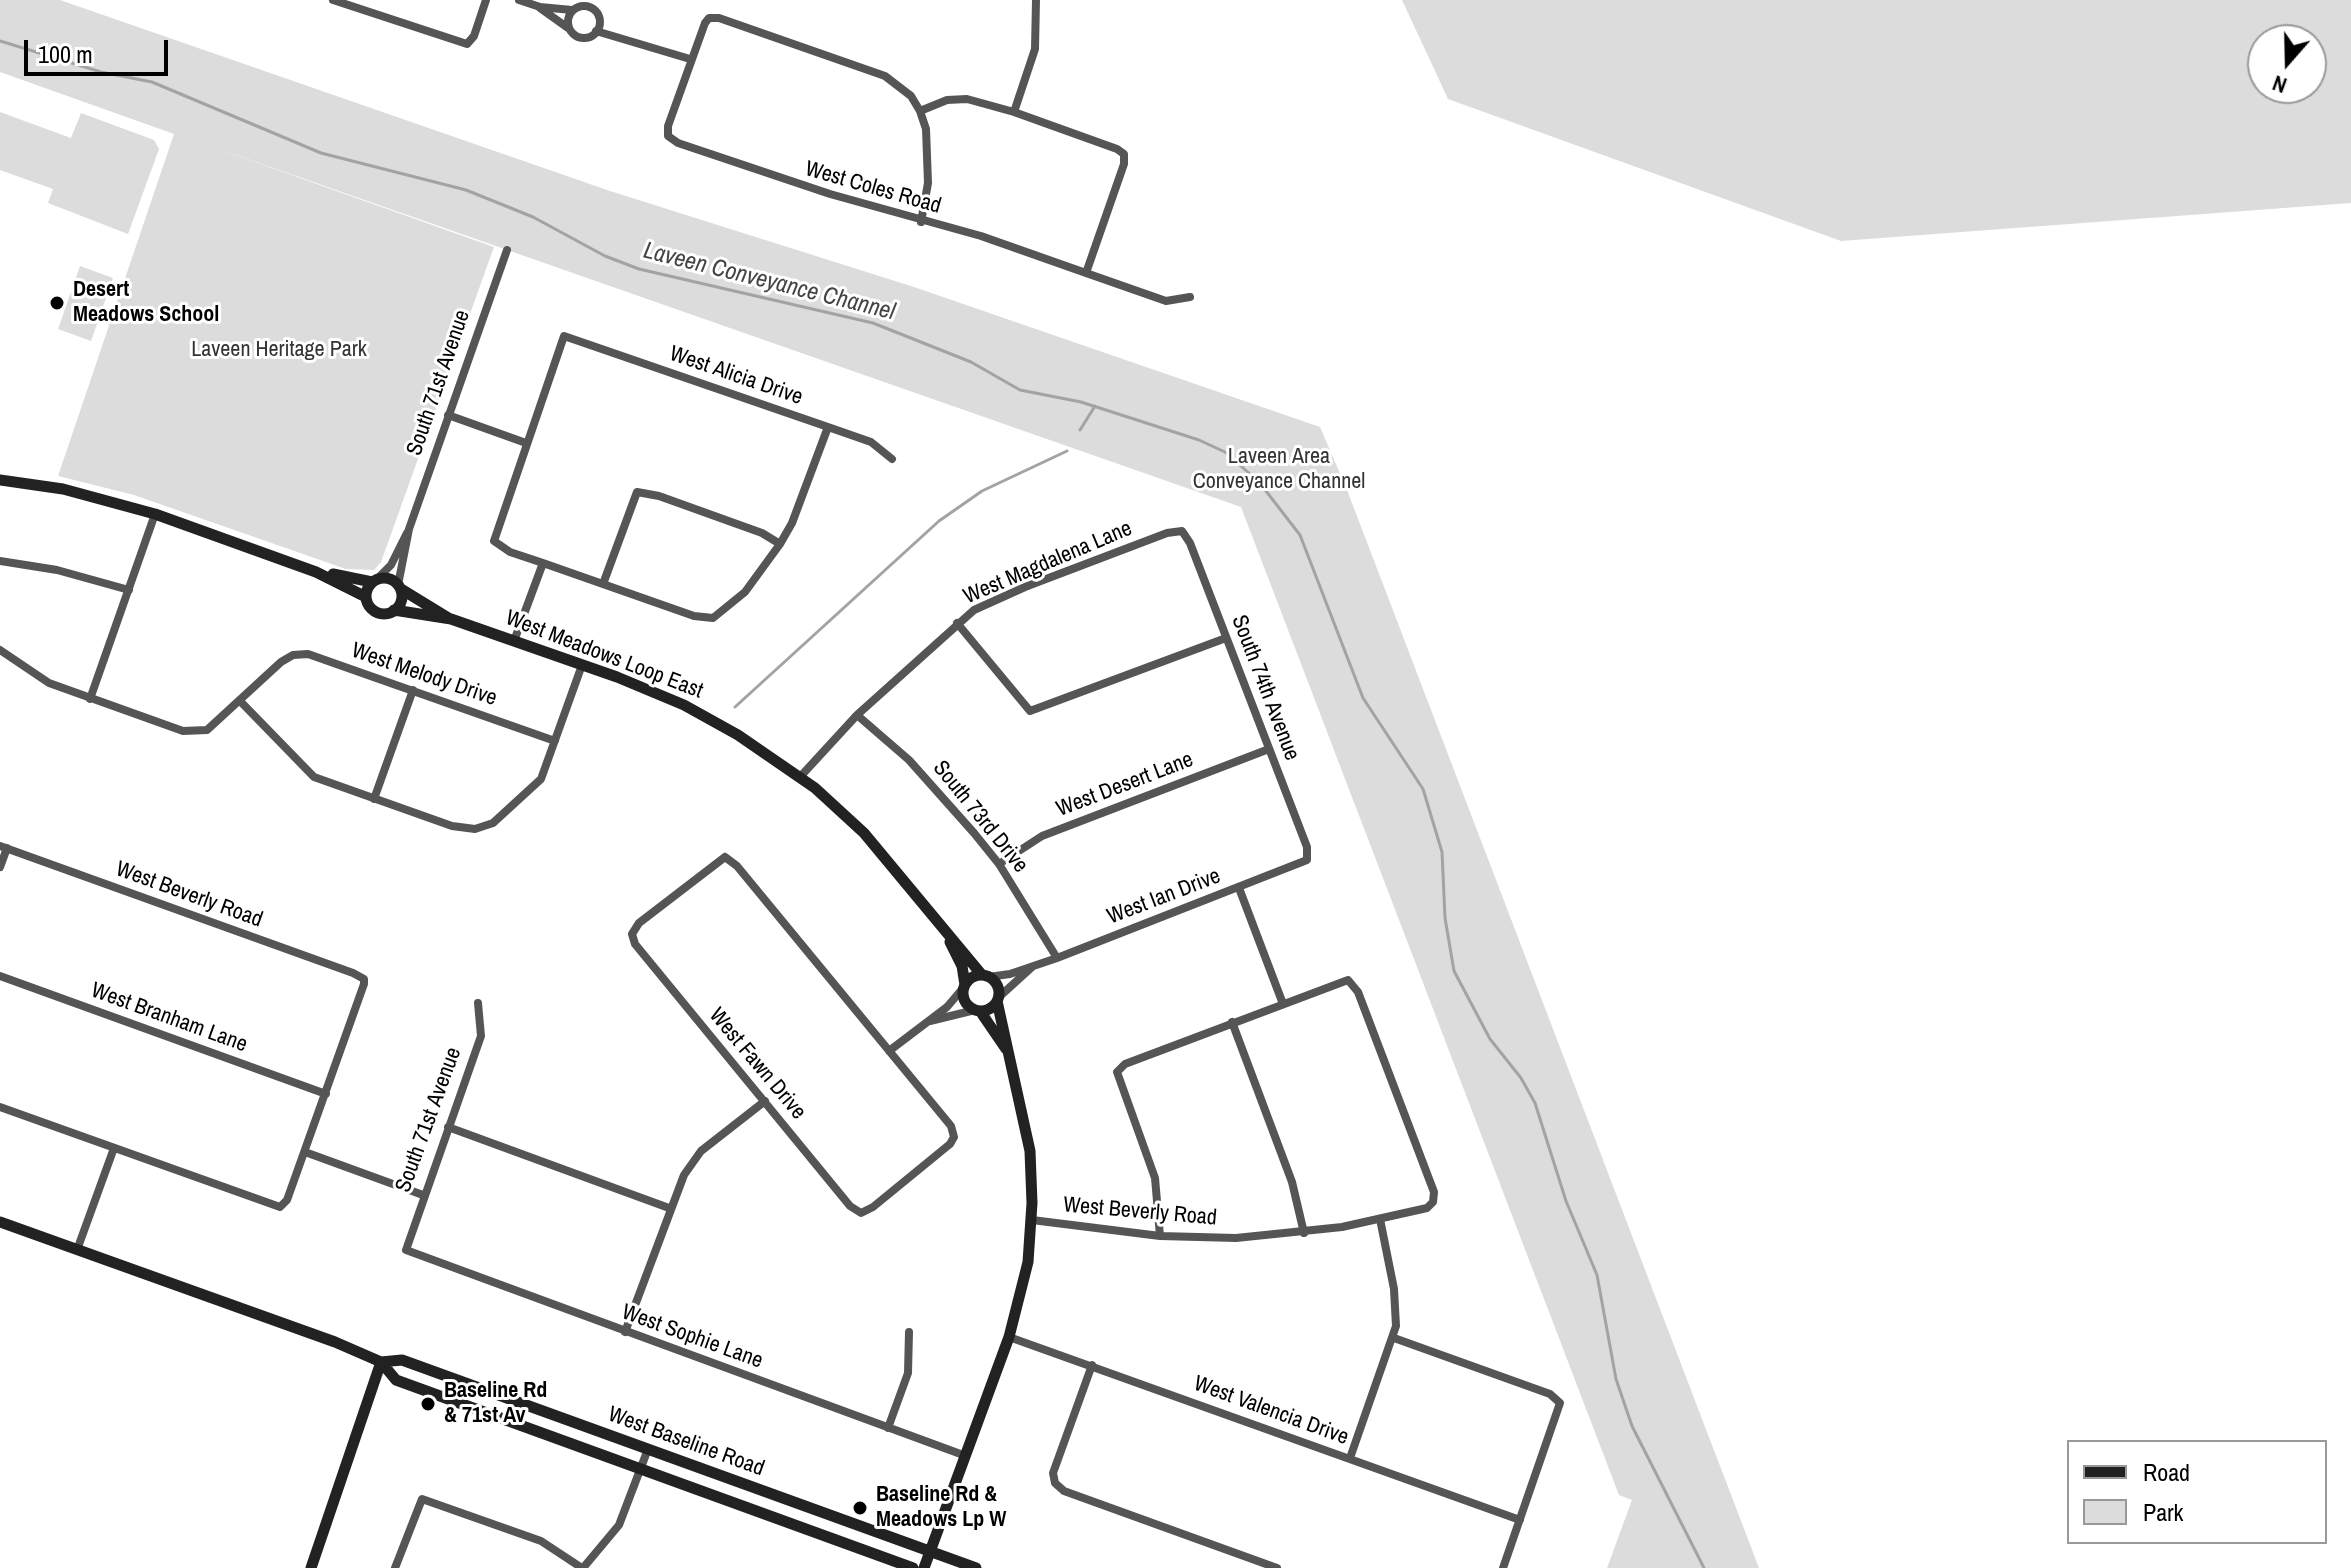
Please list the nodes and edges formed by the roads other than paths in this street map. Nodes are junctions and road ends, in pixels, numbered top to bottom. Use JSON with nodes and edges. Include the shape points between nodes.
{"nodes":[{"id":1,"x":333,"y":0,"type":"edge"},
{"id":2,"x":486,"y":0,"type":"edge"},
{"id":3,"x":519,"y":0,"type":"edge"},
{"id":4,"x":597,"y":0,"type":"edge"},
{"id":5,"x":1036,"y":0,"type":"edge"},
{"id":6,"x":578,"y":5,"type":"edge"},
{"id":7,"x":540,"y":7,"type":"junction"},
{"id":8,"x":596,"y":11,"type":"junction"},
{"id":9,"x":600,"y":21,"type":"junction"},
{"id":10,"x":569,"y":29,"type":"junction"},
{"id":11,"x":596,"y":31,"type":"junction"},
{"id":12,"x":628,"y":38,"type":"junction"},
{"id":13,"x":690,"y":59,"type":"junction"},
{"id":14,"x":920,"y":111,"type":"junction"},
{"id":15,"x":1014,"y":112,"type":"junction"},
{"id":16,"x":921,"y":222,"type":"junction"},
{"id":17,"x":507,"y":250,"type":"dead end"},
{"id":18,"x":1086,"y":273,"type":"junction"},
{"id":19,"x":1190,"y":297,"type":"dead end"},
{"id":20,"x":448,"y":415,"type":"junction"},
{"id":21,"x":828,"y":427,"type":"junction"},
{"id":22,"x":526,"y":443,"type":"junction"},
{"id":23,"x":892,"y":459,"type":"dead end"},
{"id":24,"x":0,"y":480,"type":"edge"},
{"id":25,"x":155,"y":514,"type":"junction"},
{"id":26,"x":409,"y":529,"type":"junction"},
{"id":27,"x":1182,"y":531,"type":"joint"},
{"id":28,"x":780,"y":544,"type":"junction"},
{"id":29,"x":0,"y":561,"type":"edge"},
{"id":30,"x":543,"y":563,"type":"junction"},
{"id":31,"x":316,"y":572,"type":"junction"},
{"id":32,"x":375,"y":581,"type":"junction"},
{"id":33,"x":603,"y":584,"type":"junction"},
{"id":34,"x":400,"y":587,"type":"junction"},
{"id":35,"x":129,"y":590,"type":"junction"},
{"id":36,"x":366,"y":597,"type":"junction"},
{"id":37,"x":394,"y":610,"type":"junction"},
{"id":38,"x":451,"y":619,"type":"junction"},
{"id":39,"x":957,"y":623,"type":"junction"},
{"id":40,"x":1226,"y":638,"type":"junction"},
{"id":41,"x":514,"y":641,"type":"junction"},
{"id":42,"x":0,"y":650,"type":"edge"},
{"id":43,"x":582,"y":665,"type":"junction"},
{"id":44,"x":413,"y":690,"type":"junction"},
{"id":45,"x":90,"y":699,"type":"junction"},
{"id":46,"x":240,"y":701,"type":"junction"},
{"id":47,"x":857,"y":715,"type":"junction"},
{"id":48,"x":555,"y":741,"type":"junction"},
{"id":49,"x":1269,"y":749,"type":"junction"},
{"id":50,"x":800,"y":777,"type":"junction"},
{"id":51,"x":374,"y":799,"type":"junction"},
{"id":52,"x":3,"y":847,"type":"edge"},
{"id":53,"x":1307,"y":860,"type":"joint"},
{"id":54,"x":999,"y":864,"type":"junction"},
{"id":55,"x":0,"y":867,"type":"edge"},
{"id":56,"x":1239,"y":888,"type":"junction"},
{"id":57,"x":946,"y":934,"type":"junction"},
{"id":58,"x":1057,"y":958,"type":"junction"},
{"id":59,"x":1032,"y":967,"type":"junction"},
{"id":60,"x":0,"y":976,"type":"edge"},
{"id":61,"x":985,"y":976,"type":"junction"},
{"id":62,"x":964,"y":986,"type":"junction"},
{"id":63,"x":998,"y":999,"type":"junction"},
{"id":64,"x":478,"y":1003,"type":"dead end"},
{"id":65,"x":1283,"y":1004,"type":"junction"},
{"id":66,"x":978,"y":1011,"type":"junction"},
{"id":67,"x":930,"y":1022,"type":"junction"},
{"id":68,"x":1232,"y":1022,"type":"junction"},
{"id":69,"x":1006,"y":1050,"type":"junction"},
{"id":70,"x":889,"y":1051,"type":"junction"},
{"id":71,"x":326,"y":1094,"type":"junction"},
{"id":72,"x":765,"y":1101,"type":"junction"},
{"id":73,"x":0,"y":1107,"type":"edge"},
{"id":74,"x":448,"y":1127,"type":"junction"},
{"id":75,"x":114,"y":1148,"type":"junction"},
{"id":76,"x":305,"y":1152,"type":"junction"},
{"id":77,"x":423,"y":1195,"type":"junction"},
{"id":78,"x":669,"y":1208,"type":"junction"},
{"id":79,"x":1380,"y":1219,"type":"junction"},
{"id":80,"x":1032,"y":1220,"type":"junction"},
{"id":81,"x":0,"y":1222,"type":"edge"},
{"id":82,"x":1304,"y":1233,"type":"junction"},
{"id":83,"x":1160,"y":1236,"type":"junction"},
{"id":84,"x":77,"y":1250,"type":"junction"},
{"id":85,"x":406,"y":1250,"type":"joint"},
{"id":86,"x":625,"y":1332,"type":"junction"},
{"id":87,"x":909,"y":1332,"type":"dead end"},
{"id":88,"x":1009,"y":1337,"type":"junction"},
{"id":89,"x":1394,"y":1338,"type":"junction"},
{"id":90,"x":381,"y":1362,"type":"junction"},
{"id":91,"x":1092,"y":1365,"type":"junction"},
{"id":92,"x":888,"y":1428,"type":"junction"},
{"id":93,"x":648,"y":1449,"type":"junction"},
{"id":94,"x":966,"y":1456,"type":"junction"},
{"id":95,"x":1350,"y":1458,"type":"junction"},
{"id":96,"x":641,"y":1469,"type":"junction"},
{"id":97,"x":1520,"y":1520,"type":"junction"},
{"id":98,"x":930,"y":1551,"type":"junction"},
{"id":99,"x":311,"y":1568,"type":"edge"},
{"id":100,"x":395,"y":1568,"type":"edge"},
{"id":101,"x":582,"y":1568,"type":"edge"},
{"id":102,"x":913,"y":1568,"type":"edge"},
{"id":103,"x":924,"y":1568,"type":"edge"},
{"id":104,"x":976,"y":1568,"type":"edge"},
{"id":105,"x":1277,"y":1568,"type":"edge"},
{"id":106,"x":1503,"y":1568,"type":"edge"}],
"edges":[{"from":1,"to":2,"type":"street","via":[[467,44]]},
{"from":3,"to":7,"type":"street"},
{"from":4,"to":8,"type":"street"},
{"from":5,"to":15,"type":"street","via":[[1035,49]]},
{"from":6,"to":7,"type":"street"},
{"from":6,"to":8,"type":"street"},
{"from":6,"to":10,"type":"street","via":[[567,19]]},
{"from":7,"to":10,"type":"street"},
{"from":8,"to":9,"type":"street"},
{"from":9,"to":11,"type":"street"},
{"from":9,"to":12,"type":"street"},
{"from":10,"to":11,"type":"street","via":[[582,38]]},
{"from":11,"to":12,"type":"street"},
{"from":12,"to":13,"type":"street"},
{"from":13,"to":14,"type":"street","name":"West Coles Road","via":[[709,18],[885,76],[905,90]]},
{"from":13,"to":16,"type":"street","name":"West Coles Road","via":[[668,136]]},
{"from":14,"to":15,"type":"street","via":[[967,99]]},
{"from":14,"to":16,"type":"street","via":[[928,183]]},
{"from":15,"to":18,"type":"street","via":[[1124,154]]},
{"from":16,"to":18,"type":"street","name":"West Coles Road","via":[[981,236]]},
{"from":17,"to":20,"type":"street","name":"South 71st Avenue"},
{"from":18,"to":19,"type":"street","name":"West Coles Road","via":[[1166,301]]},
{"from":20,"to":22,"type":"street"},
{"from":20,"to":26,"type":"street","name":"South 71st Avenue"},
{"from":21,"to":22,"type":"street","name":"West Alicia Drive","via":[[564,336]]},
{"from":21,"to":23,"type":"street","name":"West Alicia Drive","via":[[871,442]]},
{"from":21,"to":28,"type":"street"},
{"from":22,"to":30,"type":"street","via":[[494,541]]},
{"from":24,"to":25,"type":"street","via":[[63,489]]},
{"from":25,"to":31,"type":"street"},
{"from":25,"to":35,"type":"street"},
{"from":26,"to":32,"type":"street","name":"South 71st Avenue","via":[[391,565]]},
{"from":26,"to":34,"type":"street","name":"South 71st Avenue"},
{"from":27,"to":39,"type":"street","name":"West Magdalena Lane","via":[[1025,587]]},
{"from":27,"to":40,"type":"street","name":"South 74th Avenue"},
{"from":28,"to":33,"type":"street","via":[[745,592],[713,618]]},
{"from":28,"to":33,"type":"street","via":[[748,528],[637,492]]},
{"from":29,"to":35,"type":"street"},
{"from":30,"to":33,"type":"street"},
{"from":30,"to":41,"type":"street"},
{"from":31,"to":32,"type":"street"},
{"from":31,"to":36,"type":"street"},
{"from":32,"to":34,"type":"street","via":[[389,578]]},
{"from":32,"to":36,"type":"street"},
{"from":34,"to":37,"type":"street","via":[[401,601]]},
{"from":34,"to":38,"type":"street"},
{"from":35,"to":45,"type":"street"},
{"from":36,"to":37,"type":"street","via":[[377,612]]},
{"from":37,"to":38,"type":"street"},
{"from":38,"to":41,"type":"street","name":"West Meadows Loop East"},
{"from":39,"to":40,"type":"street","via":[[1030,711]]},
{"from":39,"to":47,"type":"street","name":"West Magdalena Lane"},
{"from":40,"to":49,"type":"street","name":"South 74th Avenue"},
{"from":41,"to":43,"type":"street","name":"West Meadows Loop East"},
{"from":42,"to":45,"type":"street","via":[[49,683]]},
{"from":43,"to":48,"type":"street"},
{"from":43,"to":50,"type":"street","name":"West Meadows Loop East","via":[[704,715]]},
{"from":44,"to":46,"type":"street","name":"West Melody Drive","via":[[308,654],[281,662]]},
{"from":44,"to":48,"type":"street","name":"West Melody Drive"},
{"from":44,"to":51,"type":"street"},
{"from":45,"to":46,"type":"street","via":[[197,732],[217,724]]},
{"from":46,"to":51,"type":"street","via":[[314,777]]},
{"from":47,"to":50,"type":"street","name":"West Magdalena Lane"},
{"from":47,"to":54,"type":"street","name":"South 73rd Drive","via":[[909,760]]},
{"from":48,"to":51,"type":"street","via":[[541,779],[485,827],[463,830]]},
{"from":49,"to":53,"type":"street","name":"South 74th Avenue","via":[[1307,847]]},
{"from":49,"to":54,"type":"street","name":"West Desert Lane","via":[[1042,836]]},
{"from":50,"to":57,"type":"street","name":"West Meadows Loop East","via":[[892,863]]},
{"from":52,"to":55,"type":"street"},
{"from":52,"to":71,"type":"street","name":"West Beverly Road","via":[[364,979]]},
{"from":53,"to":56,"type":"street","name":"West Ian Drive"},
{"from":54,"to":58,"type":"street","name":"South 73rd Drive"},
{"from":56,"to":58,"type":"street","name":"West Ian Drive"},
{"from":56,"to":65,"type":"street"},
{"from":57,"to":61,"type":"street"},
{"from":57,"to":62,"type":"street","via":[[962,966]]},
{"from":58,"to":59,"type":"street","name":"West Ian Drive"},
{"from":59,"to":61,"type":"street","name":"West Ian Drive"},
{"from":59,"to":63,"type":"street","name":"West Ian Drive"},
{"from":60,"to":71,"type":"street","name":"West Branham Lane"},
{"from":61,"to":62,"type":"street"},
{"from":61,"to":63,"type":"street","via":[[997,985]]},
{"from":62,"to":66,"type":"street","via":[[964,999]]},
{"from":62,"to":67,"type":"street"},
{"from":63,"to":66,"type":"street","via":[[990,1009]]},
{"from":63,"to":69,"type":"street"},
{"from":64,"to":74,"type":"street","name":"South 71st Avenue","via":[[481,1036]]},
{"from":65,"to":68,"type":"street"},
{"from":65,"to":79,"type":"street","name":"West Beverly Road","via":[[1348,980],[1358,992],[1434,1192],[1427,1208]]},
{"from":66,"to":67,"type":"street"},
{"from":66,"to":69,"type":"street"},
{"from":67,"to":70,"type":"street"},
{"from":68,"to":82,"type":"street","via":[[1292,1182]]},
{"from":68,"to":83,"type":"street","via":[[1125,1064],[1117,1072],[1155,1178]]},
{"from":69,"to":80,"type":"street","via":[[1027,1129]]},
{"from":70,"to":72,"type":"street","name":"West Fawn Drive","via":[[951,1126],[954,1137],[861,1213]]},
{"from":70,"to":72,"type":"street","name":"West Fawn Drive","via":[[725,857],[639,923],[632,934]]},
{"from":71,"to":76,"type":"street"},
{"from":72,"to":78,"type":"street","via":[[701,1151],[678,1183]]},
{"from":73,"to":75,"type":"street"},
{"from":74,"to":77,"type":"street","name":"South 71st Avenue"},
{"from":74,"to":78,"type":"street"},
{"from":75,"to":76,"type":"street","via":[[280,1207]]},
{"from":75,"to":84,"type":"street"},
{"from":76,"to":77,"type":"street"},
{"from":77,"to":85,"type":"street","name":"South 71st Avenue"},
{"from":78,"to":86,"type":"street"},
{"from":79,"to":82,"type":"street","name":"West Beverly Road"},
{"from":79,"to":89,"type":"street","via":[[1397,1307]]},
{"from":80,"to":83,"type":"street","name":"West Beverly Road"},
{"from":80,"to":88,"type":"street","via":[[1028,1262]]},
{"from":81,"to":84,"type":"street","name":"West Baseline Road"},
{"from":82,"to":83,"type":"street","name":"West Beverly Road"},
{"from":84,"to":90,"type":"street","name":"West Baseline Road"},
{"from":85,"to":86,"type":"street","name":"West Sophie Lane"},
{"from":86,"to":92,"type":"street","name":"West Sophie Lane"},
{"from":87,"to":92,"type":"street","via":[[908,1373]]},
{"from":88,"to":91,"type":"street","name":"West Valencia Drive"},
{"from":88,"to":94,"type":"street"},
{"from":89,"to":95,"type":"street"},
{"from":89,"to":97,"type":"street","via":[[1550,1394],[1560,1403]]},
{"from":90,"to":93,"type":"street","name":"West Baseline Road","via":[[402,1360]]},
{"from":90,"to":96,"type":"street","name":"West Baseline Road","via":[[396,1380]]},
{"from":90,"to":99,"type":"street"},
{"from":91,"to":95,"type":"street","name":"West Valencia Drive"},
{"from":91,"to":105,"type":"street","via":[[1053,1473],[1055,1483],[1064,1491]]},
{"from":92,"to":94,"type":"street","name":"West Sophie Lane"},
{"from":93,"to":96,"type":"street"},
{"from":93,"to":98,"type":"street","name":"West Baseline Road"},
{"from":94,"to":98,"type":"street"},
{"from":95,"to":97,"type":"street","name":"West Valencia Drive"},
{"from":96,"to":101,"type":"street","via":[[619,1525]]},
{"from":96,"to":102,"type":"street","name":"West Baseline Road"},
{"from":97,"to":106,"type":"street"},
{"from":98,"to":103,"type":"street"},
{"from":98,"to":104,"type":"street","name":"West Baseline Road"},
{"from":100,"to":101,"type":"street","via":[[422,1499],[541,1541]]}]}
